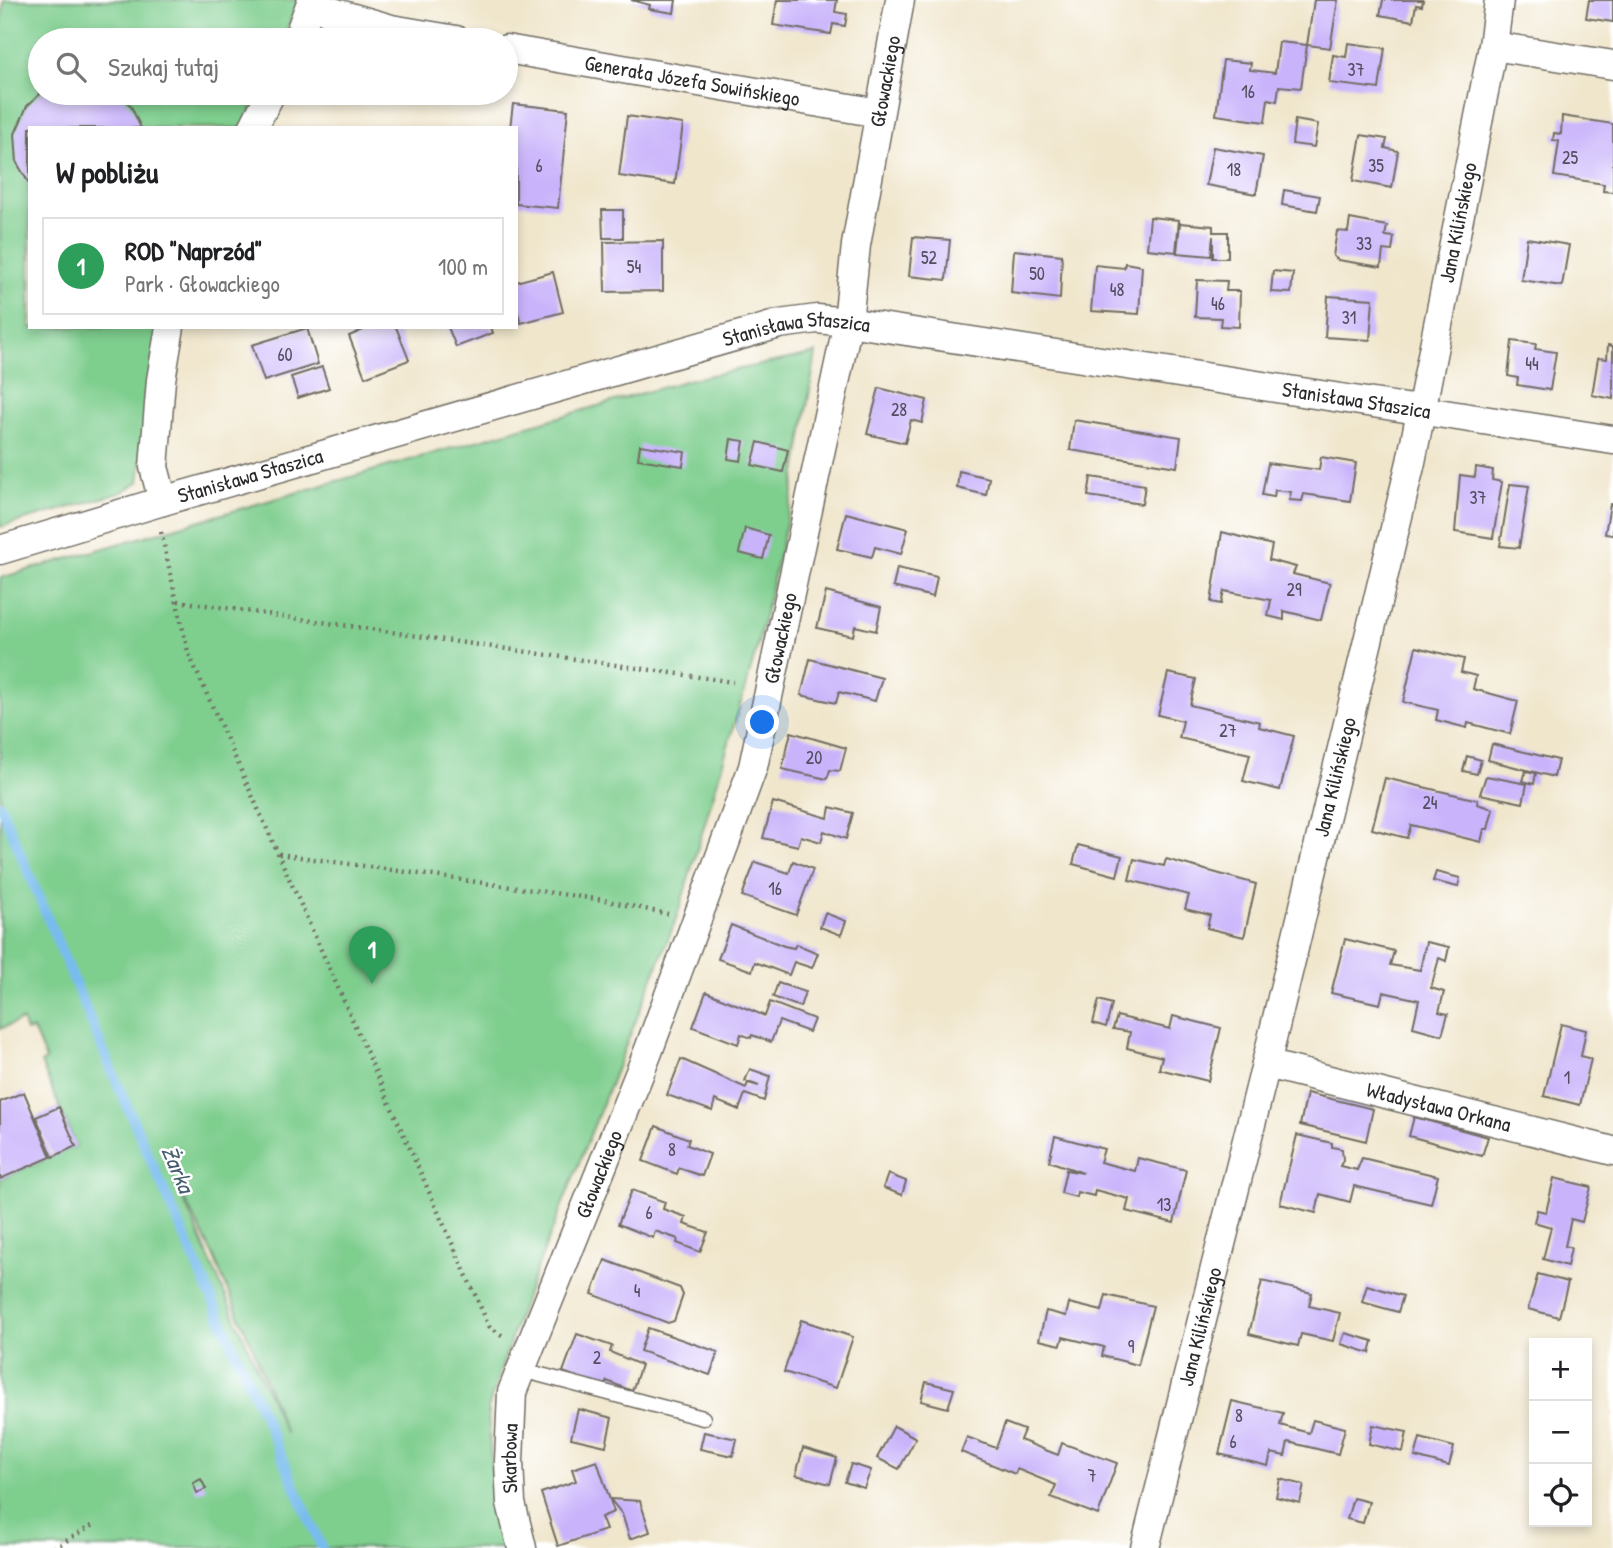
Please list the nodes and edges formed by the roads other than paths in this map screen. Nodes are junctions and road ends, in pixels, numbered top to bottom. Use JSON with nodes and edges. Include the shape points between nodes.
{"nodes":[{"id":1,"x":900,"y":0,"type":"edge"},
{"id":2,"x":1499,"y":0,"type":"edge"},
{"id":3,"x":312,"y":3,"type":"edge"},
{"id":4,"x":301,"y":28,"type":"edge"},
{"id":5,"x":388,"y":28,"type":"edge"},
{"id":6,"x":1493,"y":46,"type":"junction"},
{"id":7,"x":518,"y":51,"type":"edge"},
{"id":8,"x":1613,"y":65,"type":"edge"},
{"id":9,"x":265,"y":105,"type":"edge"},
{"id":10,"x":879,"y":113,"type":"junction"},
{"id":11,"x":254,"y":126,"type":"edge"},
{"id":12,"x":848,"y":322,"type":"junction"},
{"id":13,"x":170,"y":329,"type":"edge"},
{"id":14,"x":1420,"y":410,"type":"junction"},
{"id":15,"x":1613,"y":440,"type":"edge"},
{"id":16,"x":161,"y":513,"type":"junction"},
{"id":17,"x":0,"y":550,"type":"edge"},
{"id":18,"x":1266,"y":1064,"type":"junction"},
{"id":19,"x":1613,"y":1151,"type":"edge"},
{"id":20,"x":525,"y":1361,"type":"junction"},
{"id":21,"x":703,"y":1418,"type":"dead end"},
{"id":22,"x":522,"y":1548,"type":"edge"},
{"id":23,"x":1145,"y":1548,"type":"edge"}],
"edges":[{"from":1,"to":10,"type":"street","name":"Głowackiego"},
{"from":2,"to":6,"type":"street","name":"Jana Kilińskiego"},
{"from":3,"to":4,"type":"street"},
{"from":3,"to":5,"type":"street"},
{"from":6,"to":8,"type":"street"},
{"from":6,"to":14,"type":"street","name":"Jana Kilińskiego"},
{"from":7,"to":10,"type":"street","name":"Generała Józefa Sowińskiego"},
{"from":9,"to":11,"type":"street"},
{"from":10,"to":12,"type":"street","name":"Głowackiego"},
{"from":12,"to":14,"type":"street","name":"Stanisława Staszica"},
{"from":12,"to":16,"type":"street","name":"Stanisława Staszica","via":[[817,319],[779,324]]},
{"from":12,"to":20,"type":"street","name":"Głowackiego","via":[[753,767],[648,1052]]},
{"from":13,"to":16,"type":"street","via":[[154,467]]},
{"from":14,"to":15,"type":"street","name":"Stanisława Staszica"},
{"from":14,"to":18,"type":"street","name":"Jana Kilińskiego"},
{"from":16,"to":17,"type":"street","name":"Stanisława Staszica"},
{"from":18,"to":19,"type":"street","name":"Władysława Orkana"},
{"from":18,"to":23,"type":"street","name":"Jana Kilińskiego"},
{"from":20,"to":21,"type":"lane"},
{"from":20,"to":22,"type":"street","name":"Skarbowa","via":[[512,1392],[509,1461],[511,1503]]}]}
